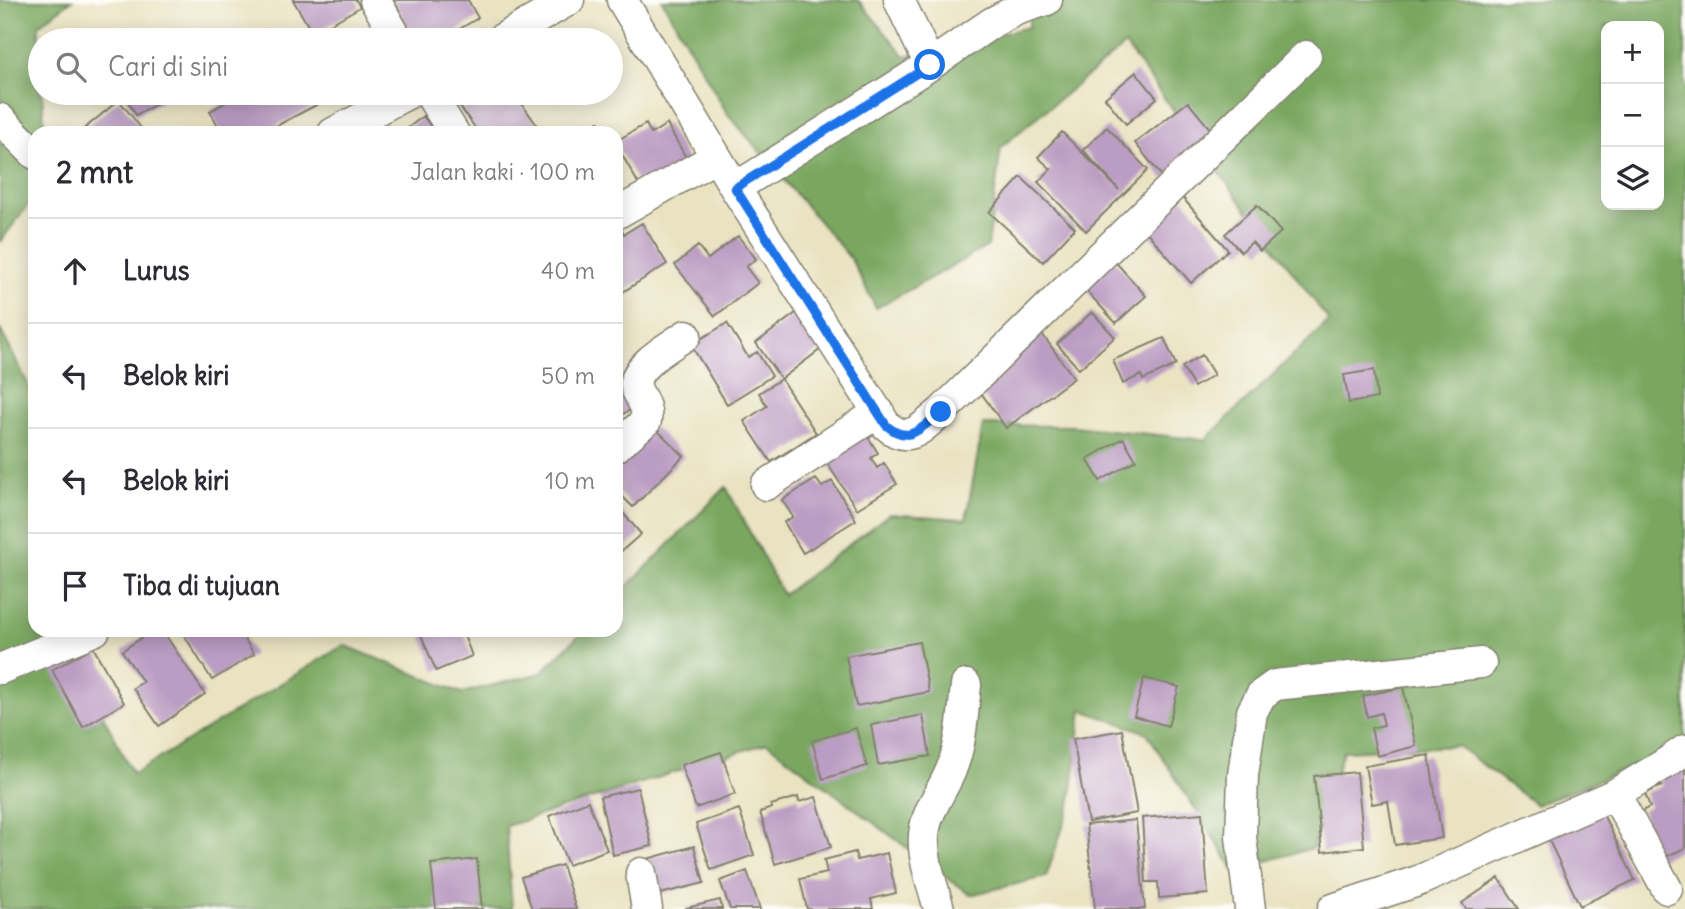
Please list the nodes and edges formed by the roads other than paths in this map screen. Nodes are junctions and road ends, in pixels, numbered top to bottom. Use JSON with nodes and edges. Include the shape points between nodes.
{"nodes":[{"id":1,"x":375,"y":0,"type":"edge"},
{"id":2,"x":569,"y":0,"type":"edge"},
{"id":3,"x":622,"y":0,"type":"edge"},
{"id":4,"x":900,"y":0,"type":"edge"},
{"id":5,"x":1047,"y":0,"type":"edge"},
{"id":6,"x":391,"y":28,"type":"edge"},
{"id":7,"x":521,"y":28,"type":"edge"},
{"id":8,"x":1306,"y":56,"type":"dead end"},
{"id":9,"x":930,"y":65,"type":"junction"},
{"id":10,"x":386,"y":105,"type":"edge"},
{"id":11,"x":436,"y":105,"type":"edge"},
{"id":12,"x":0,"y":119,"type":"edge"},
{"id":13,"x":346,"y":126,"type":"edge"},
{"id":14,"x":450,"y":126,"type":"edge"},
{"id":15,"x":28,"y":146,"type":"edge"},
{"id":16,"x":716,"y":157,"type":"junction"},
{"id":17,"x":735,"y":188,"type":"junction"},
{"id":18,"x":623,"y":210,"type":"edge"},
{"id":19,"x":686,"y":335,"type":"dead end"},
{"id":20,"x":879,"y":412,"type":"junction"},
{"id":21,"x":623,"y":441,"type":"edge"},
{"id":22,"x":766,"y":485,"type":"dead end"},
{"id":23,"x":78,"y":637,"type":"edge"},
{"id":24,"x":1481,"y":663,"type":"dead end"},
{"id":25,"x":0,"y":669,"type":"edge"},
{"id":26,"x":966,"y":685,"type":"dead end"},
{"id":27,"x":1685,"y":750,"type":"edge"},
{"id":28,"x":1615,"y":794,"type":"junction"},
{"id":29,"x":641,"y":873,"type":"dead end"},
{"id":30,"x":1676,"y":893,"type":"edge"},
{"id":31,"x":1392,"y":900,"type":"edge"},
{"id":32,"x":648,"y":909,"type":"edge"},
{"id":33,"x":939,"y":909,"type":"edge"},
{"id":34,"x":1250,"y":909,"type":"edge"},
{"id":35,"x":1333,"y":909,"type":"edge"}],
"edges":[{"from":1,"to":6,"type":"street"},
{"from":2,"to":7,"type":"street"},
{"from":3,"to":16,"type":"street"},
{"from":4,"to":9,"type":"street"},
{"from":5,"to":9,"type":"street","via":[[993,22]]},
{"from":8,"to":20,"type":"street","via":[[941,412],[904,436],[886,425]]},
{"from":9,"to":17,"type":"street"},
{"from":10,"to":13,"type":"street"},
{"from":11,"to":14,"type":"street"},
{"from":12,"to":15,"type":"street"},
{"from":16,"to":17,"type":"street"},
{"from":16,"to":18,"type":"street"},
{"from":17,"to":20,"type":"street"},
{"from":19,"to":21,"type":"street","via":[[635,376],[646,421]]},
{"from":20,"to":22,"type":"street"},
{"from":23,"to":25,"type":"street"},
{"from":24,"to":34,"type":"street","via":[[1275,685],[1261,695],[1252,712],[1243,775],[1241,837]]},
{"from":26,"to":33,"type":"street","via":[[952,769],[924,834]]},
{"from":27,"to":28,"type":"street"},
{"from":28,"to":30,"type":"street"},
{"from":28,"to":31,"type":"street","via":[[1418,881]]},
{"from":29,"to":32,"type":"street"},
{"from":31,"to":35,"type":"street"}]}
